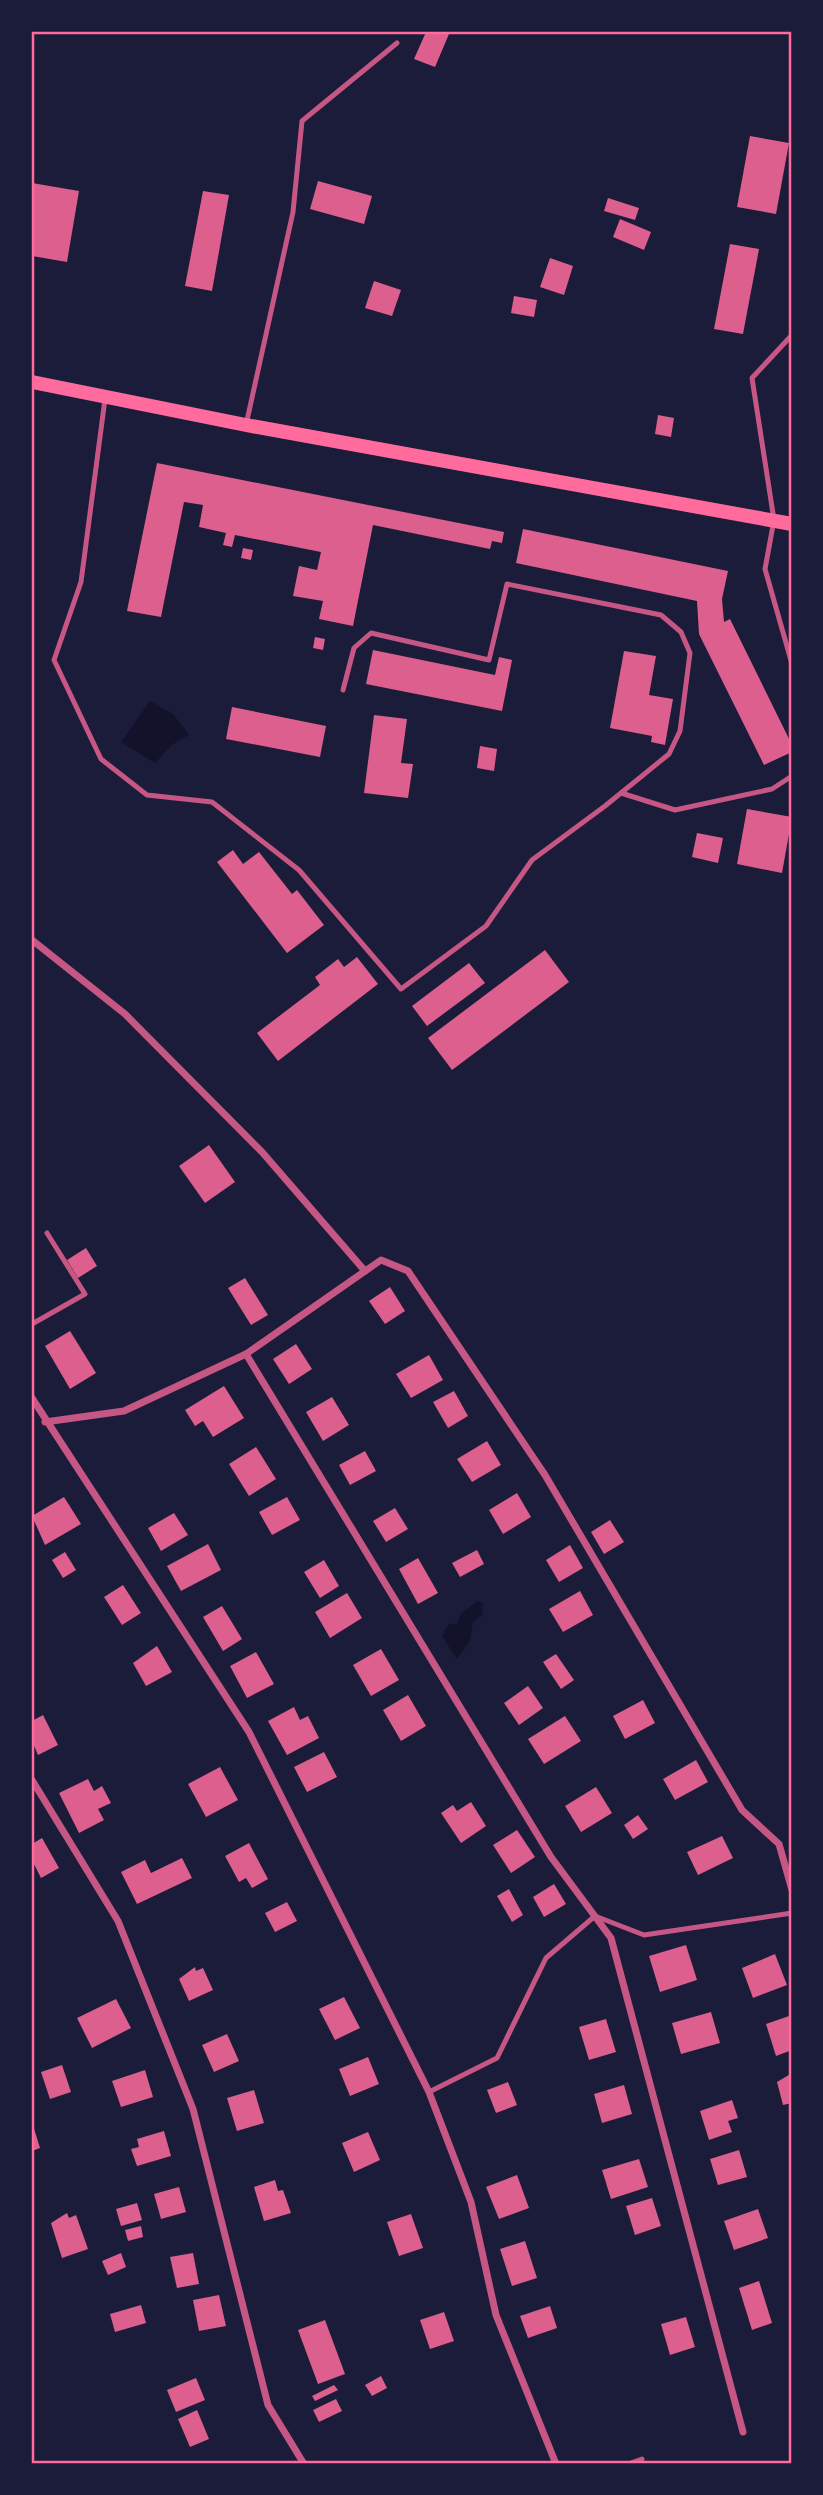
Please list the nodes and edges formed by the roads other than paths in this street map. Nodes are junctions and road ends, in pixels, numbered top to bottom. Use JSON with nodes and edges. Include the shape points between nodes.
{"nodes":[{"id":1,"x":397,"y":43,"type":"dead end"},
{"id":2,"x":791,"y":336,"type":"edge"},
{"id":3,"x":32,"y":382,"type":"edge"},
{"id":4,"x":106,"y":396,"type":"junction"},
{"id":5,"x":246,"y":425,"type":"junction"},
{"id":6,"x":774,"y":520,"type":"junction"},
{"id":7,"x":792,"y":524,"type":"edge"},
{"id":8,"x":792,"y":664,"type":"edge"},
{"id":9,"x":343,"y":690,"type":"dead end"},
{"id":10,"x":792,"y":776,"type":"edge"},
{"id":11,"x":621,"y":793,"type":"junction"},
{"id":12,"x":32,"y":940,"type":"edge"},
{"id":13,"x":47,"y":1233,"type":"dead end"},
{"id":14,"x":365,"y":1270,"type":"junction"},
{"id":15,"x":32,"y":1324,"type":"edge"},
{"id":16,"x":246,"y":1354,"type":"junction"},
{"id":17,"x":32,"y":1398,"type":"edge"},
{"id":18,"x":45,"y":1422,"type":"junction"},
{"id":19,"x":32,"y":1780,"type":"edge"},
{"id":20,"x":792,"y":1890,"type":"edge"},
{"id":21,"x":792,"y":1913,"type":"edge"},
{"id":22,"x":595,"y":1916,"type":"junction"},
{"id":23,"x":429,"y":2092,"type":"junction"},
{"id":24,"x":743,"y":2432,"type":"dead end"},
{"id":25,"x":642,"y":2459,"type":"dead end"},
{"id":26,"x":304,"y":2463,"type":"edge"},
{"id":27,"x":556,"y":2463,"type":"edge"},
{"id":28,"x":628,"y":2463,"type":"edge"}],
"edges":[{"from":1,"to":5,"type":"lane","via":[[302,121],[293,212]]},
{"from":2,"to":6,"type":"lane","via":[[752,378]]},
{"from":3,"to":4,"type":"main road"},
{"from":4,"to":5,"type":"main road"},
{"from":4,"to":11,"type":"lane","via":[[81,582],[54,660],[101,759],[148,794],[212,802],[299,870],[401,989],[486,926],[532,860]]},
{"from":5,"to":6,"type":"main road"},
{"from":6,"to":7,"type":"main road"},
{"from":6,"to":8,"type":"lane","via":[[765,569]]},
{"from":9,"to":11,"type":"lane","via":[[354,648],[371,634],[489,660],[507,584],[661,615],[681,632],[690,653],[680,731],[668,754]]},
{"from":10,"to":11,"type":"lane","via":[[772,789],[675,810]]},
{"from":12,"to":14,"type":"street","via":[[125,1014],[262,1152]]},
{"from":13,"to":15,"type":"lane","via":[[85,1294]]},
{"from":14,"to":16,"type":"street"},
{"from":14,"to":20,"type":"street","via":[[381,1260],[408,1270],[545,1475],[743,1810],[779,1844]]},
{"from":16,"to":18,"type":"street","via":[[124,1411]]},
{"from":16,"to":22,"type":"street","via":[[551,1857]]},
{"from":17,"to":18,"type":"street"},
{"from":18,"to":23,"type":"street","via":[[249,1732]]},
{"from":19,"to":26,"type":"street","via":[[118,1920],[193,2109],[268,2405]]},
{"from":21,"to":22,"type":"lane","via":[[645,1935]]},
{"from":22,"to":23,"type":"lane","via":[[546,1958],[497,2058]]},
{"from":22,"to":24,"type":"street","via":[[611,1938]]},
{"from":23,"to":27,"type":"street","via":[[471,2202],[496,2315]]},
{"from":25,"to":28,"type":"lane"}]}
